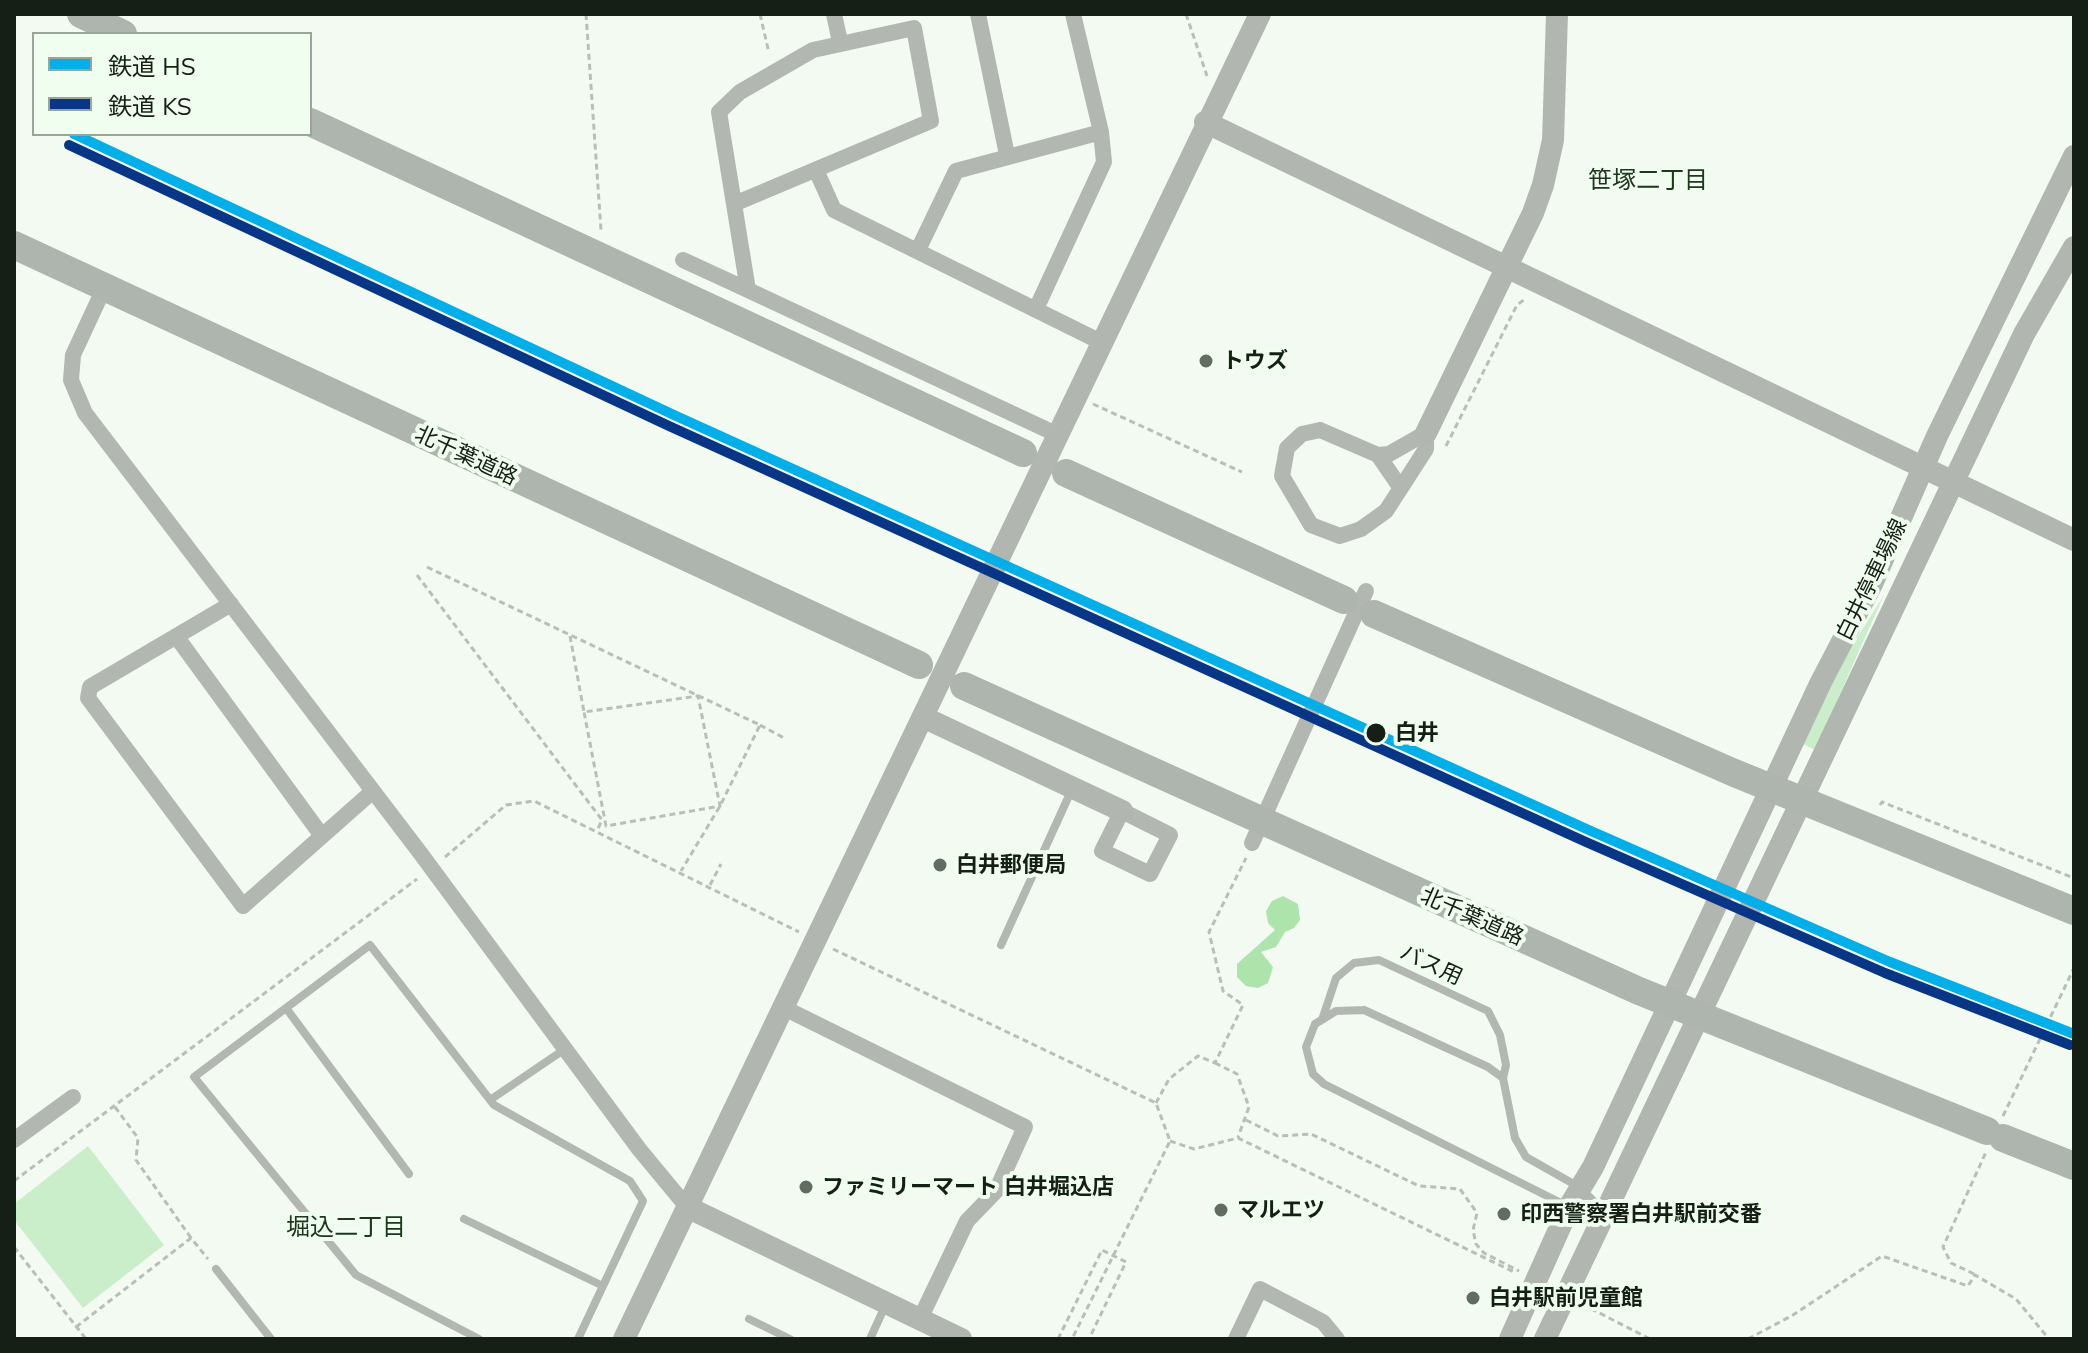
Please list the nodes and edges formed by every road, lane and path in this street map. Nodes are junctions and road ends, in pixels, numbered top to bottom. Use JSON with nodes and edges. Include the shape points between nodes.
{"nodes":[{"id":1,"x":81,"y":14,"type":"edge"},
{"id":2,"x":586,"y":14,"type":"edge"},
{"id":3,"x":760,"y":14,"type":"edge"},
{"id":4,"x":834,"y":14,"type":"edge"},
{"id":5,"x":978,"y":14,"type":"edge"},
{"id":6,"x":1073,"y":14,"type":"edge"},
{"id":7,"x":1186,"y":14,"type":"edge"},
{"id":8,"x":1260,"y":14,"type":"edge"},
{"id":9,"x":1557,"y":14,"type":"edge"},
{"id":10,"x":119,"y":32,"type":"edge"},
{"id":11,"x":840,"y":42,"type":"junction"},
{"id":12,"x":773,"y":71,"type":"junction"},
{"id":13,"x":1207,"y":76,"type":"dead end"},
{"id":14,"x":1205,"y":122,"type":"junction"},
{"id":15,"x":312,"y":123,"type":"edge"},
{"id":16,"x":1101,"y":132,"type":"junction"},
{"id":17,"x":1007,"y":155,"type":"junction"},
{"id":18,"x":2074,"y":156,"type":"edge"},
{"id":19,"x":816,"y":170,"type":"junction"},
{"id":20,"x":734,"y":204,"type":"junction"},
{"id":21,"x":602,"y":238,"type":"dead end"},
{"id":22,"x":14,"y":245,"type":"edge"},
{"id":23,"x":2074,"y":247,"type":"edge"},
{"id":24,"x":918,"y":250,"type":"junction"},
{"id":25,"x":683,"y":260,"type":"dead end"},
{"id":26,"x":1507,"y":266,"type":"junction"},
{"id":27,"x":105,"y":286,"type":"junction"},
{"id":28,"x":748,"y":290,"type":"junction"},
{"id":29,"x":1526,"y":298,"type":"dead end"},
{"id":30,"x":1036,"y":309,"type":"junction"},
{"id":31,"x":1101,"y":342,"type":"junction"},
{"id":32,"x":1090,"y":403,"type":"dead end"},
{"id":33,"x":1426,"y":433,"type":"junction"},
{"id":34,"x":1446,"y":446,"type":"dead end"},
{"id":35,"x":1048,"y":453,"type":"junction"},
{"id":36,"x":1378,"y":455,"type":"junction"},
{"id":37,"x":1924,"y":468,"type":"junction"},
{"id":38,"x":1242,"y":472,"type":"dead end"},
{"id":39,"x":1954,"y":482,"type":"junction"},
{"id":40,"x":1400,"y":487,"type":"junction"},
{"id":41,"x":2074,"y":540,"type":"edge"},
{"id":42,"x":427,"y":567,"type":"dead end"},
{"id":43,"x":417,"y":575,"type":"dead end"},
{"id":44,"x":1361,"y":602,"type":"junction"},
{"id":45,"x":231,"y":604,"type":"junction"},
{"id":46,"x":176,"y":636,"type":"junction"},
{"id":47,"x":570,"y":636,"type":"junction"},
{"id":48,"x":919,"y":665,"type":"dead end"},
{"id":49,"x":964,"y":686,"type":"dead end"},
{"id":50,"x":698,"y":696,"type":"junction"},
{"id":51,"x":584,"y":712,"type":"junction"},
{"id":52,"x":923,"y":717,"type":"junction"},
{"id":53,"x":760,"y":725,"type":"junction"},
{"id":54,"x":786,"y":739,"type":"dead end"},
{"id":55,"x":1072,"y":788,"type":"junction"},
{"id":56,"x":373,"y":791,"type":"junction"},
{"id":57,"x":1769,"y":795,"type":"junction"},
{"id":58,"x":720,"y":806,"type":"junction"},
{"id":59,"x":1800,"y":808,"type":"junction"},
{"id":60,"x":1122,"y":811,"type":"dead end"},
{"id":61,"x":1877,"y":813,"type":"dead end"},
{"id":62,"x":602,"y":820,"type":"junction"},
{"id":63,"x":597,"y":831,"type":"junction"},
{"id":64,"x":322,"y":836,"type":"junction"},
{"id":65,"x":1252,"y":843,"type":"joint"},
{"id":66,"x":440,"y":862,"type":"dead end"},
{"id":67,"x":721,"y":864,"type":"dead end"},
{"id":68,"x":681,"y":871,"type":"junction"},
{"id":69,"x":420,"y":876,"type":"dead end"},
{"id":70,"x":2074,"y":878,"type":"edge"},
{"id":71,"x":709,"y":886,"type":"junction"},
{"id":72,"x":2074,"y":911,"type":"edge"},
{"id":73,"x":799,"y":932,"type":"dead end"},
{"id":74,"x":1001,"y":945,"type":"dead end"},
{"id":75,"x":829,"y":947,"type":"dead end"},
{"id":76,"x":1673,"y":999,"type":"junction"},
{"id":77,"x":782,"y":1007,"type":"junction"},
{"id":78,"x":286,"y":1008,"type":"junction"},
{"id":79,"x":1703,"y":1011,"type":"junction"},
{"id":80,"x":1322,"y":1020,"type":"junction"},
{"id":81,"x":565,"y":1049,"type":"junction"},
{"id":82,"x":1215,"y":1063,"type":"junction"},
{"id":83,"x":1503,"y":1078,"type":"junction"},
{"id":84,"x":73,"y":1097,"type":"dead end"},
{"id":85,"x":490,"y":1100,"type":"junction"},
{"id":86,"x":1156,"y":1103,"type":"junction"},
{"id":87,"x":114,"y":1106,"type":"junction"},
{"id":88,"x":1246,"y":1120,"type":"junction"},
{"id":89,"x":1238,"y":1138,"type":"junction"},
{"id":90,"x":14,"y":1140,"type":"edge"},
{"id":91,"x":1170,"y":1141,"type":"junction"},
{"id":92,"x":2074,"y":1166,"type":"edge"},
{"id":93,"x":409,"y":1174,"type":"dead end"},
{"id":94,"x":14,"y":1181,"type":"edge"},
{"id":95,"x":1574,"y":1197,"type":"junction"},
{"id":96,"x":687,"y":1207,"type":"junction"},
{"id":97,"x":1606,"y":1213,"type":"junction"},
{"id":98,"x":464,"y":1219,"type":"dead end"},
{"id":99,"x":191,"y":1238,"type":"junction"},
{"id":100,"x":14,"y":1247,"type":"edge"},
{"id":101,"x":1113,"y":1256,"type":"junction"},
{"id":102,"x":216,"y":1269,"type":"joint"},
{"id":103,"x":1516,"y":1273,"type":"dead end"},
{"id":104,"x":1525,"y":1274,"type":"dead end"},
{"id":105,"x":603,"y":1286,"type":"junction"},
{"id":106,"x":1579,"y":1302,"type":"dead end"},
{"id":107,"x":887,"y":1303,"type":"junction"},
{"id":108,"x":749,"y":1319,"type":"dead end"},
{"id":109,"x":920,"y":1319,"type":"junction"},
{"id":110,"x":76,"y":1327,"type":"junction"},
{"id":111,"x":86,"y":1339,"type":"edge"},
{"id":112,"x":271,"y":1339,"type":"edge"},
{"id":113,"x":479,"y":1339,"type":"edge"},
{"id":114,"x":578,"y":1339,"type":"edge"},
{"id":115,"x":624,"y":1339,"type":"edge"},
{"id":116,"x":790,"y":1339,"type":"edge"},
{"id":117,"x":870,"y":1339,"type":"edge"},
{"id":118,"x":961,"y":1339,"type":"edge"},
{"id":119,"x":1058,"y":1339,"type":"edge"},
{"id":120,"x":1072,"y":1339,"type":"edge"},
{"id":121,"x":1089,"y":1339,"type":"edge"},
{"id":122,"x":1236,"y":1339,"type":"edge"},
{"id":123,"x":1337,"y":1339,"type":"edge"},
{"id":124,"x":1510,"y":1339,"type":"edge"},
{"id":125,"x":1545,"y":1339,"type":"edge"},
{"id":126,"x":1650,"y":1339,"type":"edge"},
{"id":127,"x":1748,"y":1339,"type":"edge"},
{"id":128,"x":2049,"y":1339,"type":"edge"}],
"edges":[{"from":1,"to":10,"type":"highway"},
{"from":2,"to":21,"type":"path"},
{"from":3,"to":12,"type":"path"},
{"from":4,"to":11,"type":"street"},
{"from":5,"to":17,"type":"street"},
{"from":6,"to":16,"type":"street"},
{"from":7,"to":13,"type":"path"},
{"from":8,"to":14,"type":"street"},
{"from":9,"to":26,"type":"street","via":[[1553,140],[1533,213]]},
{"from":11,"to":12,"type":"street"},
{"from":11,"to":19,"type":"street","via":[[914,28],[931,121]]},
{"from":12,"to":20,"type":"street","via":[[719,112]]},
{"from":14,"to":26,"type":"street"},
{"from":14,"to":31,"type":"street"},
{"from":15,"to":35,"type":"highway"},
{"from":16,"to":17,"type":"street"},
{"from":16,"to":30,"type":"street","via":[[1104,162]]},
{"from":17,"to":24,"type":"street","via":[[956,171]]},
{"from":18,"to":37,"type":"street","name":"白井停車場線"},
{"from":19,"to":20,"type":"street"},
{"from":19,"to":24,"type":"street","via":[[834,210]]},
{"from":20,"to":28,"type":"street"},
{"from":22,"to":27,"type":"highway","name":"北千葉道路"},
{"from":23,"to":39,"type":"street","name":"白井停車場線","via":[[2024,334]]},
{"from":24,"to":30,"type":"street"},
{"from":25,"to":28,"type":"street"},
{"from":26,"to":33,"type":"street"},
{"from":26,"to":37,"type":"street"},
{"from":27,"to":45,"type":"street","via":[[73,355],[71,380],[85,413]]},
{"from":27,"to":48,"type":"highway","name":"北千葉道路"},
{"from":28,"to":35,"type":"street"},
{"from":29,"to":34,"type":"path","via":[[1517,305]]},
{"from":30,"to":31,"type":"street"},
{"from":31,"to":35,"type":"street"},
{"from":32,"to":38,"type":"path"},
{"from":33,"to":36,"type":"street"},
{"from":33,"to":40,"type":"street","via":[[1426,449]]},
{"from":35,"to":44,"type":"highway"},
{"from":35,"to":52,"type":"street"},
{"from":36,"to":40,"type":"street"},
{"from":36,"to":40,"type":"street","via":[[1320,430],[1302,434],[1287,448],[1282,476],[1311,525],[1340,536],[1386,511]]},
{"from":37,"to":39,"type":"street"},
{"from":37,"to":57,"type":"street","name":"白井停車場線"},
{"from":39,"to":41,"type":"street"},
{"from":39,"to":59,"type":"street","name":"白井停車場線"},
{"from":42,"to":47,"type":"path"},
{"from":43,"to":62,"type":"path"},
{"from":44,"to":57,"type":"highway"},
{"from":44,"to":65,"type":"street"},
{"from":45,"to":46,"type":"street"},
{"from":45,"to":56,"type":"street"},
{"from":46,"to":64,"type":"street"},
{"from":46,"to":64,"type":"street","via":[[90,687],[88,698],[243,906]]},
{"from":47,"to":50,"type":"path"},
{"from":47,"to":51,"type":"path"},
{"from":49,"to":76,"type":"highway","name":"北千葉道路"},
{"from":50,"to":51,"type":"path"},
{"from":50,"to":53,"type":"path"},
{"from":50,"to":58,"type":"path"},
{"from":51,"to":62,"type":"path"},
{"from":52,"to":55,"type":"street"},
{"from":52,"to":77,"type":"street"},
{"from":53,"to":54,"type":"path"},
{"from":53,"to":58,"type":"path"},
{"from":55,"to":60,"type":"street"},
{"from":55,"to":74,"type":"lane"},
{"from":56,"to":64,"type":"street"},
{"from":56,"to":81,"type":"street"},
{"from":57,"to":59,"type":"highway"},
{"from":57,"to":76,"type":"street","name":"白井停車場線"},
{"from":58,"to":62,"type":"path","via":[[606,826]]},
{"from":58,"to":68,"type":"path"},
{"from":59,"to":72,"type":"highway"},
{"from":59,"to":79,"type":"street","name":"白井停車場線"},
{"from":61,"to":70,"type":"path","via":[[1882,802]]},
{"from":62,"to":63,"type":"path"},
{"from":63,"to":66,"type":"path","via":[[534,801],[506,805]]},
{"from":63,"to":68,"type":"path"},
{"from":65,"to":82,"type":"path","via":[[1209,932],[1223,991],[1243,1005]]},
{"from":67,"to":71,"type":"path"},
{"from":68,"to":71,"type":"path"},
{"from":69,"to":87,"type":"path"},
{"from":71,"to":73,"type":"path"},
{"from":75,"to":86,"type":"path"},
{"from":76,"to":79,"type":"highway","name":"北千葉道路"},
{"from":76,"to":95,"type":"street","name":"白井停車場線"},
{"from":77,"to":96,"type":"street"},
{"from":77,"to":109,"type":"street","via":[[1025,1127],[996,1191],[967,1221]]},
{"from":78,"to":85,"type":"lane","via":[[370,945]]},
{"from":78,"to":93,"type":"lane"},
{"from":78,"to":113,"type":"lane","via":[[194,1077],[356,1275]]},
{"from":79,"to":92,"type":"highway","name":"北千葉道路"},
{"from":79,"to":97,"type":"street","name":"白井停車場線"},
{"from":80,"to":83,"type":"lane","via":[[1336,1011],[1364,1010]]},
{"from":80,"to":83,"type":"lane","name":"バス用","via":[[1336,978],[1354,963],[1379,960],[1488,1011],[1500,1035]]},
{"from":80,"to":95,"type":"lane","name":"バス用","via":[[1306,1047],[1313,1074],[1324,1084]]},
{"from":81,"to":85,"type":"lane"},
{"from":81,"to":96,"type":"street"},
{"from":82,"to":86,"type":"path","via":[[1198,1056],[1169,1079]]},
{"from":82,"to":88,"type":"path","via":[[1237,1074],[1249,1107]]},
{"from":83,"to":95,"type":"lane","name":"バス用","via":[[1515,1138],[1526,1157]]},
{"from":84,"to":90,"type":"street"},
{"from":85,"to":105,"type":"lane","via":[[630,1181],[643,1201]]},
{"from":86,"to":91,"type":"path"},
{"from":87,"to":94,"type":"path"},
{"from":87,"to":99,"type":"path","via":[[138,1138],[136,1160]]},
{"from":88,"to":89,"type":"path"},
{"from":88,"to":104,"type":"path","via":[[1278,1136],[1311,1134],[1419,1186],[1460,1189],[1477,1213],[1476,1244]]},
{"from":89,"to":91,"type":"path","via":[[1194,1149]]},
{"from":89,"to":103,"type":"path"},
{"from":91,"to":101,"type":"path"},
{"from":95,"to":97,"type":"lane"},
{"from":95,"to":97,"type":"lane"},
{"from":95,"to":124,"type":"street","name":"白井停車場線"},
{"from":96,"to":107,"type":"street"},
{"from":96,"to":115,"type":"street"},
{"from":97,"to":125,"type":"street","name":"白井停車場線"},
{"from":98,"to":105,"type":"lane"},
{"from":99,"to":102,"type":"path"},
{"from":99,"to":110,"type":"path"},
{"from":100,"to":110,"type":"path"},
{"from":101,"to":119,"type":"path","via":[[1102,1250]]},
{"from":101,"to":120,"type":"path"},
{"from":101,"to":121,"type":"path","via":[[1126,1262]]},
{"from":102,"to":112,"type":"lane"},
{"from":105,"to":114,"type":"lane"},
{"from":106,"to":126,"type":"path"},
{"from":107,"to":109,"type":"street"},
{"from":107,"to":117,"type":"lane"},
{"from":108,"to":116,"type":"lane"},
{"from":109,"to":118,"type":"street"},
{"from":110,"to":111,"type":"path"},
{"from":122,"to":123,"type":"street","via":[[1260,1289],[1323,1322]]},
{"from":127,"to":128,"type":"path","via":[[1882,1256],[1968,1286],[1975,1275],[2016,1299]]}]}
